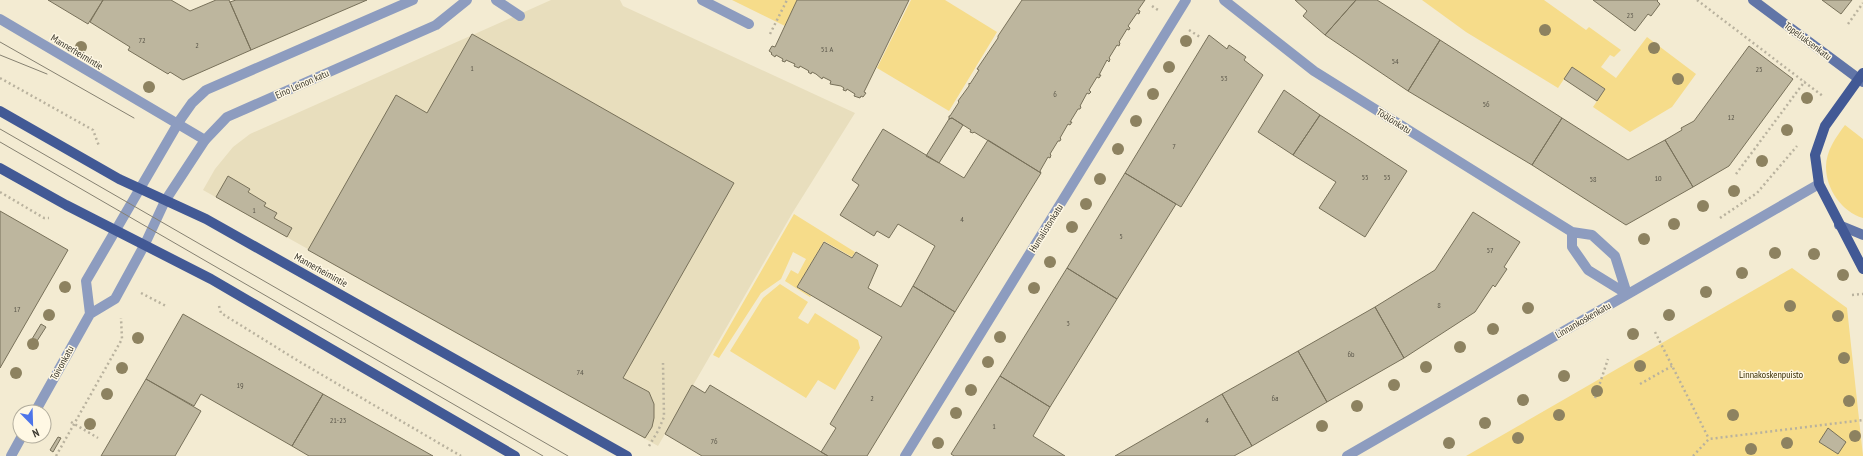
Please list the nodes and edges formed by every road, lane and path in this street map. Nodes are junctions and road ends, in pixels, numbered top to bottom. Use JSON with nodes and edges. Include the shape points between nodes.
{"nodes":[{"id":1,"x":413,"y":0,"type":"edge"},
{"id":2,"x":468,"y":0,"type":"edge"},
{"id":3,"x":496,"y":0,"type":"edge"},
{"id":4,"x":702,"y":0,"type":"edge"},
{"id":5,"x":787,"y":0,"type":"edge"},
{"id":6,"x":1186,"y":0,"type":"edge"},
{"id":7,"x":1224,"y":0,"type":"edge"},
{"id":8,"x":1697,"y":0,"type":"edge"},
{"id":9,"x":1753,"y":0,"type":"edge"},
{"id":10,"x":1863,"y":3,"type":"edge"},
{"id":11,"x":520,"y":16,"type":"dead end"},
{"id":12,"x":0,"y":20,"type":"edge"},
{"id":13,"x":749,"y":24,"type":"dead end"},
{"id":14,"x":1848,"y":24,"type":"dead end"},
{"id":15,"x":770,"y":34,"type":"dead end"},
{"id":16,"x":0,"y":78,"type":"edge"},
{"id":17,"x":1862,"y":78,"type":"edge"},
{"id":18,"x":1805,"y":82,"type":"junction"},
{"id":19,"x":1826,"y":99,"type":"dead end"},
{"id":20,"x":0,"y":112,"type":"edge"},
{"id":21,"x":177,"y":124,"type":"junction"},
{"id":22,"x":205,"y":140,"type":"junction"},
{"id":23,"x":1800,"y":145,"type":"dead end"},
{"id":24,"x":0,"y":168,"type":"edge"},
{"id":25,"x":110,"y":174,"type":"junction"},
{"id":26,"x":1736,"y":174,"type":"dead end"},
{"id":27,"x":1819,"y":184,"type":"junction"},
{"id":28,"x":139,"y":188,"type":"junction"},
{"id":29,"x":165,"y":201,"type":"junction"},
{"id":30,"x":1717,"y":221,"type":"dead end"},
{"id":31,"x":1839,"y":224,"type":"junction"},
{"id":32,"x":115,"y":230,"type":"junction"},
{"id":33,"x":1572,"y":232,"type":"junction"},
{"id":34,"x":1863,"y":235,"type":"edge"},
{"id":35,"x":145,"y":244,"type":"junction"},
{"id":36,"x":1863,"y":269,"type":"edge"},
{"id":37,"x":211,"y":279,"type":"junction"},
{"id":38,"x":119,"y":292,"type":"junction"},
{"id":39,"x":141,"y":293,"type":"dead end"},
{"id":40,"x":1627,"y":294,"type":"junction"},
{"id":41,"x":1863,"y":294,"type":"edge"},
{"id":42,"x":1852,"y":295,"type":"dead end"},
{"id":43,"x":166,"y":306,"type":"dead end"},
{"id":44,"x":90,"y":314,"type":"junction"},
{"id":45,"x":1655,"y":332,"type":"dead end"},
{"id":46,"x":1608,"y":359,"type":"dead end"},
{"id":47,"x":664,"y":363,"type":"dead end"},
{"id":48,"x":1672,"y":366,"type":"junction"},
{"id":49,"x":1640,"y":384,"type":"dead end"},
{"id":50,"x":1595,"y":398,"type":"dead end"},
{"id":51,"x":39,"y":404,"type":"edge"},
{"id":52,"x":1863,"y":420,"type":"edge"},
{"id":53,"x":73,"y":423,"type":"junction"},
{"id":54,"x":98,"y":438,"type":"dead end"},
{"id":55,"x":1709,"y":439,"type":"junction"},
{"id":56,"x":18,"y":444,"type":"edge"},
{"id":57,"x":649,"y":446,"type":"dead end"},
{"id":58,"x":1350,"y":455,"type":"edge"},
{"id":59,"x":11,"y":456,"type":"edge"},
{"id":60,"x":56,"y":456,"type":"edge"},
{"id":61,"x":461,"y":456,"type":"edge"},
{"id":62,"x":514,"y":456,"type":"edge"},
{"id":63,"x":627,"y":456,"type":"edge"},
{"id":64,"x":905,"y":456,"type":"edge"},
{"id":65,"x":1693,"y":456,"type":"edge"}],
"edges":[{"from":1,"to":21,"type":"street","via":[[206,90],[192,103]]},
{"from":2,"to":22,"type":"street","name":"Eino Leinon katu","via":[[436,25],[227,117]]},
{"from":3,"to":11,"type":"street"},
{"from":4,"to":13,"type":"street"},
{"from":5,"to":15,"type":"path"},
{"from":6,"to":64,"type":"street","name":"Humalistonkatu"},
{"from":7,"to":33,"type":"street","name":"Töölönkatu","via":[[1314,71]]},
{"from":8,"to":18,"type":"path"},
{"from":9,"to":17,"type":"main road","name":"Topeliuksenkatu"},
{"from":10,"to":14,"type":"path"},
{"from":12,"to":21,"type":"street","name":"Mannerheimintie"},
{"from":16,"to":25,"type":"path","via":[[93,130]]},
{"from":17,"to":27,"type":"main road","via":[[1825,126],[1816,155]]},
{"from":18,"to":19,"type":"path"},
{"from":18,"to":26,"type":"path"},
{"from":20,"to":25,"type":"main road","name":"Mannerheimintie"},
{"from":21,"to":22,"type":"street","name":"Mannerheimintie"},
{"from":21,"to":28,"type":"street"},
{"from":22,"to":29,"type":"street","name":"Eino Leinon katu"},
{"from":23,"to":30,"type":"path","via":[[1757,193],[1722,215]]},
{"from":24,"to":32,"type":"main road"},
{"from":25,"to":28,"type":"main road","name":"Mannerheimintie"},
{"from":27,"to":31,"type":"main road"},
{"from":27,"to":40,"type":"street","name":"Linnankoskenkatu"},
{"from":28,"to":29,"type":"main road","name":"Mannerheimintie"},
{"from":28,"to":32,"type":"street"},
{"from":29,"to":35,"type":"street","name":"Eino Leinon katu"},
{"from":29,"to":63,"type":"main road","name":"Mannerheimintie","via":[[206,219]]},
{"from":31,"to":34,"type":"main road"},
{"from":31,"to":36,"type":"main road"},
{"from":32,"to":35,"type":"main road"},
{"from":32,"to":44,"type":"street","via":[[86,281]]},
{"from":33,"to":40,"type":"street","via":[[1572,247],[1588,270]]},
{"from":33,"to":40,"type":"street","name":"Töölönkatu","via":[[1592,235],[1615,256]]},
{"from":35,"to":37,"type":"main road"},
{"from":35,"to":38,"type":"street","name":"Toivonkatu"},
{"from":37,"to":61,"type":"path","via":[[221,313]]},
{"from":37,"to":62,"type":"main road"},
{"from":38,"to":44,"type":"street","name":"Toivonkatu","via":[[115,299]]},
{"from":38,"to":53,"type":"path","via":[[122,339]]},
{"from":39,"to":43,"type":"path"},
{"from":40,"to":58,"type":"street","name":"Linnankoskenkatu"},
{"from":41,"to":42,"type":"path"},
{"from":44,"to":51,"type":"street","name":"Toivonkatu"},
{"from":45,"to":48,"type":"path"},
{"from":46,"to":50,"type":"path"},
{"from":47,"to":57,"type":"path","via":[[664,417]]},
{"from":48,"to":49,"type":"path"},
{"from":48,"to":55,"type":"path"},
{"from":52,"to":55,"type":"path"},
{"from":53,"to":54,"type":"path"},
{"from":53,"to":60,"type":"path"},
{"from":55,"to":65,"type":"path"},
{"from":56,"to":59,"type":"street"}]}
